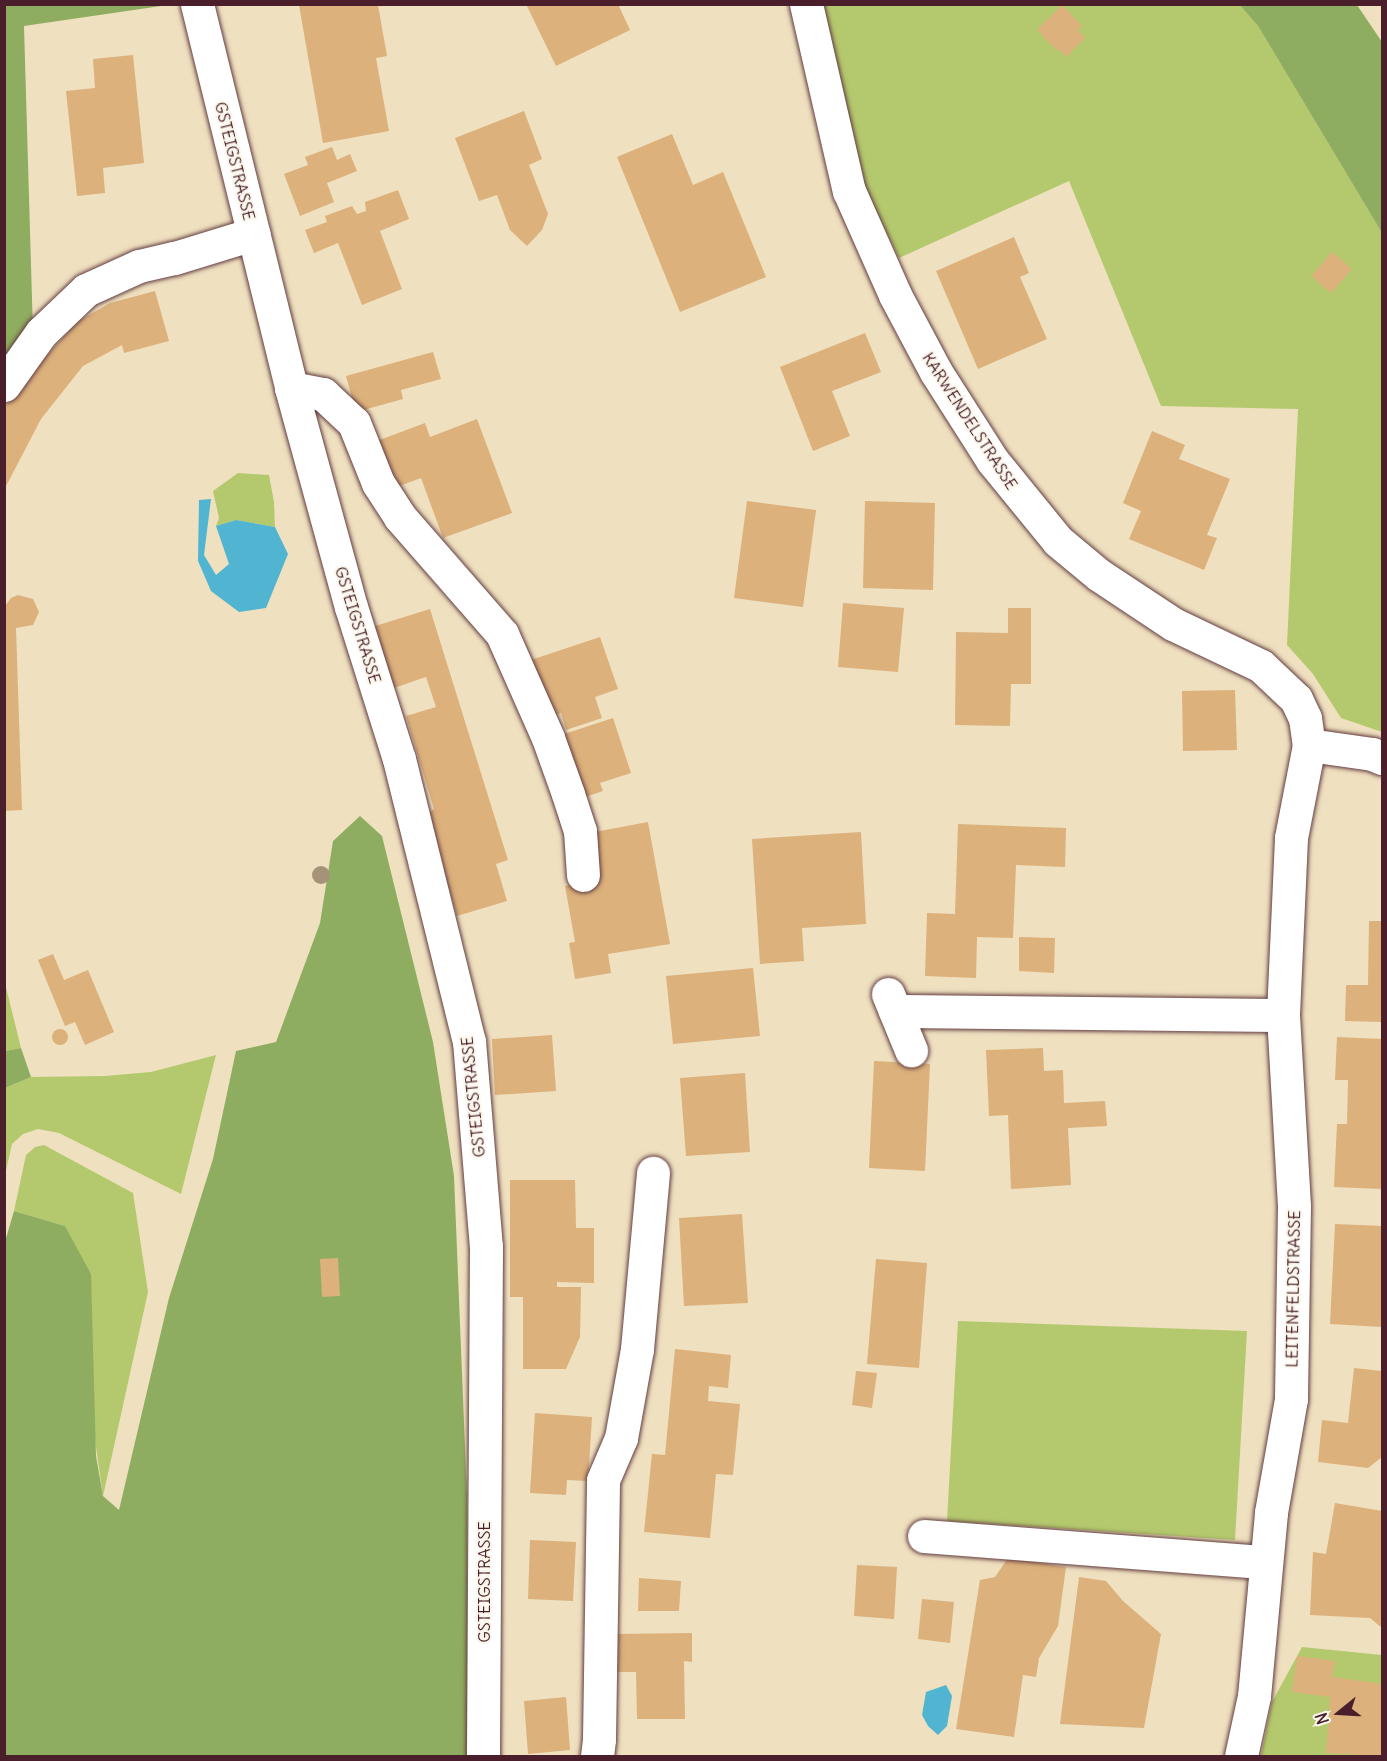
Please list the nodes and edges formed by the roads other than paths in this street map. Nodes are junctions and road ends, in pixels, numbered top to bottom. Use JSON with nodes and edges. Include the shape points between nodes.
{"nodes":[{"id":1,"x":197,"y":4,"type":"edge"},
{"id":2,"x":806,"y":4,"type":"edge"},
{"id":3,"x":253,"y":234,"type":"junction"},
{"id":4,"x":4,"y":384,"type":"edge"},
{"id":5,"x":291,"y":388,"type":"junction"},
{"id":6,"x":1309,"y":745,"type":"junction"},
{"id":7,"x":1383,"y":758,"type":"edge"},
{"id":8,"x":583,"y":875,"type":"dead end"},
{"id":9,"x":1283,"y":1015,"type":"junction"},
{"id":10,"x":911,"y":1050,"type":"dead end"},
{"id":11,"x":653,"y":1173,"type":"dead end"},
{"id":12,"x":924,"y":1536,"type":"dead end"},
{"id":13,"x":1265,"y":1562,"type":"junction"},
{"id":14,"x":483,"y":1756,"type":"edge"},
{"id":15,"x":597,"y":1756,"type":"edge"},
{"id":16,"x":1241,"y":1756,"type":"edge"}],
"edges":[{"from":1,"to":3,"type":"street","name":"GSTEIGSTRASSE"},
{"from":2,"to":6,"type":"street","name":"KARWENDELSTRASSE","via":[[849,190],[895,295],[936,372],[992,460],[1058,541],[1099,575],[1173,624],[1261,666],[1280,682],[1296,699],[1305,718]]},
{"from":3,"to":4,"type":"street","via":[[139,266],[86,290],[41,333]]},
{"from":3,"to":5,"type":"street","name":"GSTEIGSTRASSE"},
{"from":5,"to":8,"type":"street","via":[[323,394],[354,423],[378,483],[400,517],[502,634],[568,794],[580,831]]},
{"from":5,"to":14,"type":"street","name":"GSTEIGSTRASSE","via":[[351,607],[399,759],[470,1041],[486,1246]]},
{"from":6,"to":7,"type":"street"},
{"from":6,"to":9,"type":"street","name":"LEITENFELDSTRASSE","via":[[1291,838]]},
{"from":9,"to":10,"type":"street","via":[[891,1001]]},
{"from":9,"to":13,"type":"street","name":"LEITENFELDSTRASSE","via":[[1294,1206],[1291,1400]]},
{"from":11,"to":15,"type":"street","via":[[637,1349],[621,1438],[603,1480]]},
{"from":12,"to":13,"type":"street"},
{"from":13,"to":16,"type":"street","name":"LEITENFELDSTRASSE","via":[[1254,1696]]}]}
